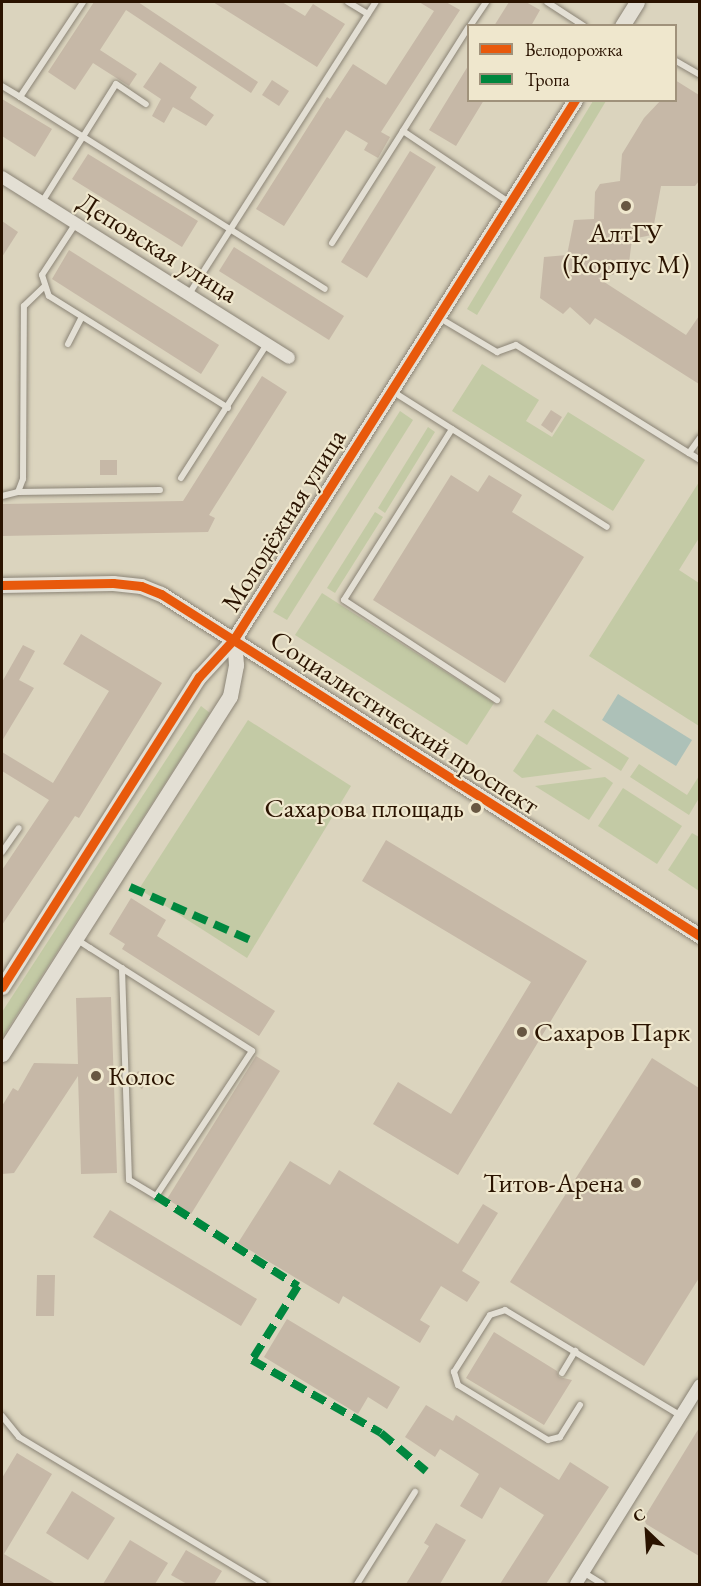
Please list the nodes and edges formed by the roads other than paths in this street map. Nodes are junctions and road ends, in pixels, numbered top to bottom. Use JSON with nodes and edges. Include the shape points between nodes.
{"nodes":[{"id":1,"x":83,"y":2,"type":"edge"},
{"id":2,"x":348,"y":2,"type":"edge"},
{"id":3,"x":376,"y":2,"type":"edge"},
{"id":4,"x":486,"y":2,"type":"edge"},
{"id":5,"x":547,"y":2,"type":"edge"},
{"id":6,"x":637,"y":2,"type":"edge"},
{"id":7,"x":368,"y":14,"type":"junction"},
{"id":8,"x":471,"y":24,"type":"edge"},
{"id":9,"x":581,"y":24,"type":"edge"},
{"id":10,"x":623,"y":24,"type":"edge"},
{"id":11,"x":467,"y":30,"type":"edge"},
{"id":12,"x":677,"y":62,"type":"edge"},
{"id":13,"x":699,"y":75,"type":"edge"},
{"id":14,"x":2,"y":86,"type":"edge"},
{"id":15,"x":20,"y":97,"type":"junction"},
{"id":16,"x":574,"y":102,"type":"edge"},
{"id":17,"x":146,"y":104,"type":"dead end"},
{"id":18,"x":402,"y":131,"type":"junction"},
{"id":19,"x":82,"y":136,"type":"junction"},
{"id":20,"x":2,"y":177,"type":"edge"},
{"id":21,"x":42,"y":202,"type":"junction"},
{"id":22,"x":510,"y":203,"type":"junction"},
{"id":23,"x":76,"y":223,"type":"junction"},
{"id":24,"x":229,"y":229,"type":"junction"},
{"id":25,"x":332,"y":243,"type":"dead end"},
{"id":26,"x":44,"y":287,"type":"junction"},
{"id":27,"x":325,"y":289,"type":"dead end"},
{"id":28,"x":189,"y":294,"type":"junction"},
{"id":29,"x":438,"y":316,"type":"junction"},
{"id":30,"x":82,"y":317,"type":"junction"},
{"id":31,"x":68,"y":344,"type":"dead end"},
{"id":32,"x":267,"y":344,"type":"junction"},
{"id":33,"x":289,"y":358,"type":"dead end"},
{"id":34,"x":392,"y":391,"type":"junction"},
{"id":35,"x":228,"y":408,"type":"junction"},
{"id":36,"x":452,"y":429,"type":"junction"},
{"id":37,"x":699,"y":438,"type":"edge"},
{"id":38,"x":689,"y":453,"type":"junction"},
{"id":39,"x":699,"y":460,"type":"edge"},
{"id":40,"x":181,"y":478,"type":"dead end"},
{"id":41,"x":160,"y":490,"type":"dead end"},
{"id":42,"x":18,"y":492,"type":"junction"},
{"id":43,"x":2,"y":496,"type":"edge"},
{"id":44,"x":607,"y":527,"type":"dead end"},
{"id":45,"x":2,"y":585,"type":"edge"},
{"id":46,"x":234,"y":639,"type":"junction"},
{"id":47,"x":497,"y":700,"type":"dead end"},
{"id":48,"x":19,"y":828,"type":"dead end"},
{"id":49,"x":2,"y":852,"type":"edge"},
{"id":50,"x":699,"y":936,"type":"edge"},
{"id":51,"x":75,"y":938,"type":"junction"},
{"id":52,"x":122,"y":968,"type":"junction"},
{"id":53,"x":2,"y":987,"type":"edge"},
{"id":54,"x":2,"y":1054,"type":"edge"},
{"id":55,"x":575,"y":1351,"type":"junction"},
{"id":56,"x":562,"y":1373,"type":"dead end"},
{"id":57,"x":699,"y":1385,"type":"edge"},
{"id":58,"x":695,"y":1402,"type":"edge"},
{"id":59,"x":580,"y":1405,"type":"dead end"},
{"id":60,"x":680,"y":1415,"type":"junction"},
{"id":61,"x":2,"y":1416,"type":"edge"},
{"id":62,"x":415,"y":1492,"type":"dead end"},
{"id":63,"x":583,"y":1572,"type":"junction"},
{"id":64,"x":264,"y":1584,"type":"edge"},
{"id":65,"x":357,"y":1584,"type":"edge"},
{"id":66,"x":576,"y":1584,"type":"edge"},
{"id":67,"x":602,"y":1584,"type":"edge"}],
"edges":[{"from":1,"to":15,"type":"lane"},
{"from":2,"to":7,"type":"lane"},
{"from":3,"to":7,"type":"lane"},
{"from":4,"to":8,"type":"lane"},
{"from":5,"to":9,"type":"lane"},
{"from":6,"to":10,"type":"street"},
{"from":7,"to":24,"type":"lane"},
{"from":11,"to":18,"type":"lane"},
{"from":12,"to":13,"type":"lane"},
{"from":14,"to":15,"type":"lane"},
{"from":15,"to":19,"type":"lane"},
{"from":16,"to":22,"type":"street","name":"Молодёжная улица"},
{"from":17,"to":19,"type":"lane","via":[[116,84]]},
{"from":18,"to":22,"type":"lane"},
{"from":18,"to":25,"type":"lane"},
{"from":19,"to":21,"type":"lane"},
{"from":19,"to":24,"type":"lane"},
{"from":20,"to":21,"type":"street","name":"Деповская улица"},
{"from":21,"to":23,"type":"street","name":"Деповская улица"},
{"from":22,"to":29,"type":"street","name":"Молодёжная улица"},
{"from":23,"to":26,"type":"lane","via":[[45,267]]},
{"from":23,"to":28,"type":"street","name":"Деповская улица"},
{"from":24,"to":27,"type":"lane"},
{"from":24,"to":28,"type":"lane"},
{"from":26,"to":30,"type":"lane","via":[[49,296]]},
{"from":26,"to":42,"type":"lane","via":[[24,306],[24,456]]},
{"from":28,"to":32,"type":"street","name":"Деповская улица"},
{"from":29,"to":34,"type":"street","name":"Молодёжная улица"},
{"from":29,"to":38,"type":"lane","via":[[497,352],[516,345]]},
{"from":30,"to":31,"type":"lane"},
{"from":30,"to":35,"type":"lane"},
{"from":32,"to":33,"type":"street","name":"Деповская улица"},
{"from":32,"to":35,"type":"lane"},
{"from":34,"to":36,"type":"lane"},
{"from":34,"to":46,"type":"street","name":"Молодёжная улица"},
{"from":35,"to":40,"type":"lane"},
{"from":36,"to":44,"type":"lane"},
{"from":36,"to":47,"type":"lane","via":[[344,600]]},
{"from":37,"to":38,"type":"lane"},
{"from":38,"to":39,"type":"lane"},
{"from":41,"to":42,"type":"lane"},
{"from":42,"to":43,"type":"lane"},
{"from":45,"to":46,"type":"street","name":"Социалистический проспект","via":[[141,586]]},
{"from":46,"to":50,"type":"street","name":"Социалистический проспект"},
{"from":46,"to":51,"type":"street","name":"Молодёжная улица","via":[[236,665],[230,696]]},
{"from":46,"to":53,"type":"street","name":"Молодёжная улица","via":[[199,677]]},
{"from":48,"to":49,"type":"lane"},
{"from":51,"to":52,"type":"lane"},
{"from":51,"to":54,"type":"street","name":"Молодёжная улица"},
{"from":52,"to":52,"type":"lane","via":[[252,1051],[156,1196],[129,1180]]},
{"from":55,"to":56,"type":"lane"},
{"from":55,"to":59,"type":"lane","via":[[501,1309],[489,1315],[454,1375],[458,1385],[548,1440],[560,1437]]},
{"from":55,"to":60,"type":"lane"},
{"from":57,"to":58,"type":"street"},
{"from":58,"to":60,"type":"street"},
{"from":60,"to":63,"type":"street"},
{"from":61,"to":64,"type":"lane","via":[[19,1437]]},
{"from":62,"to":65,"type":"lane"},
{"from":63,"to":66,"type":"street"},
{"from":63,"to":67,"type":"lane"}]}
